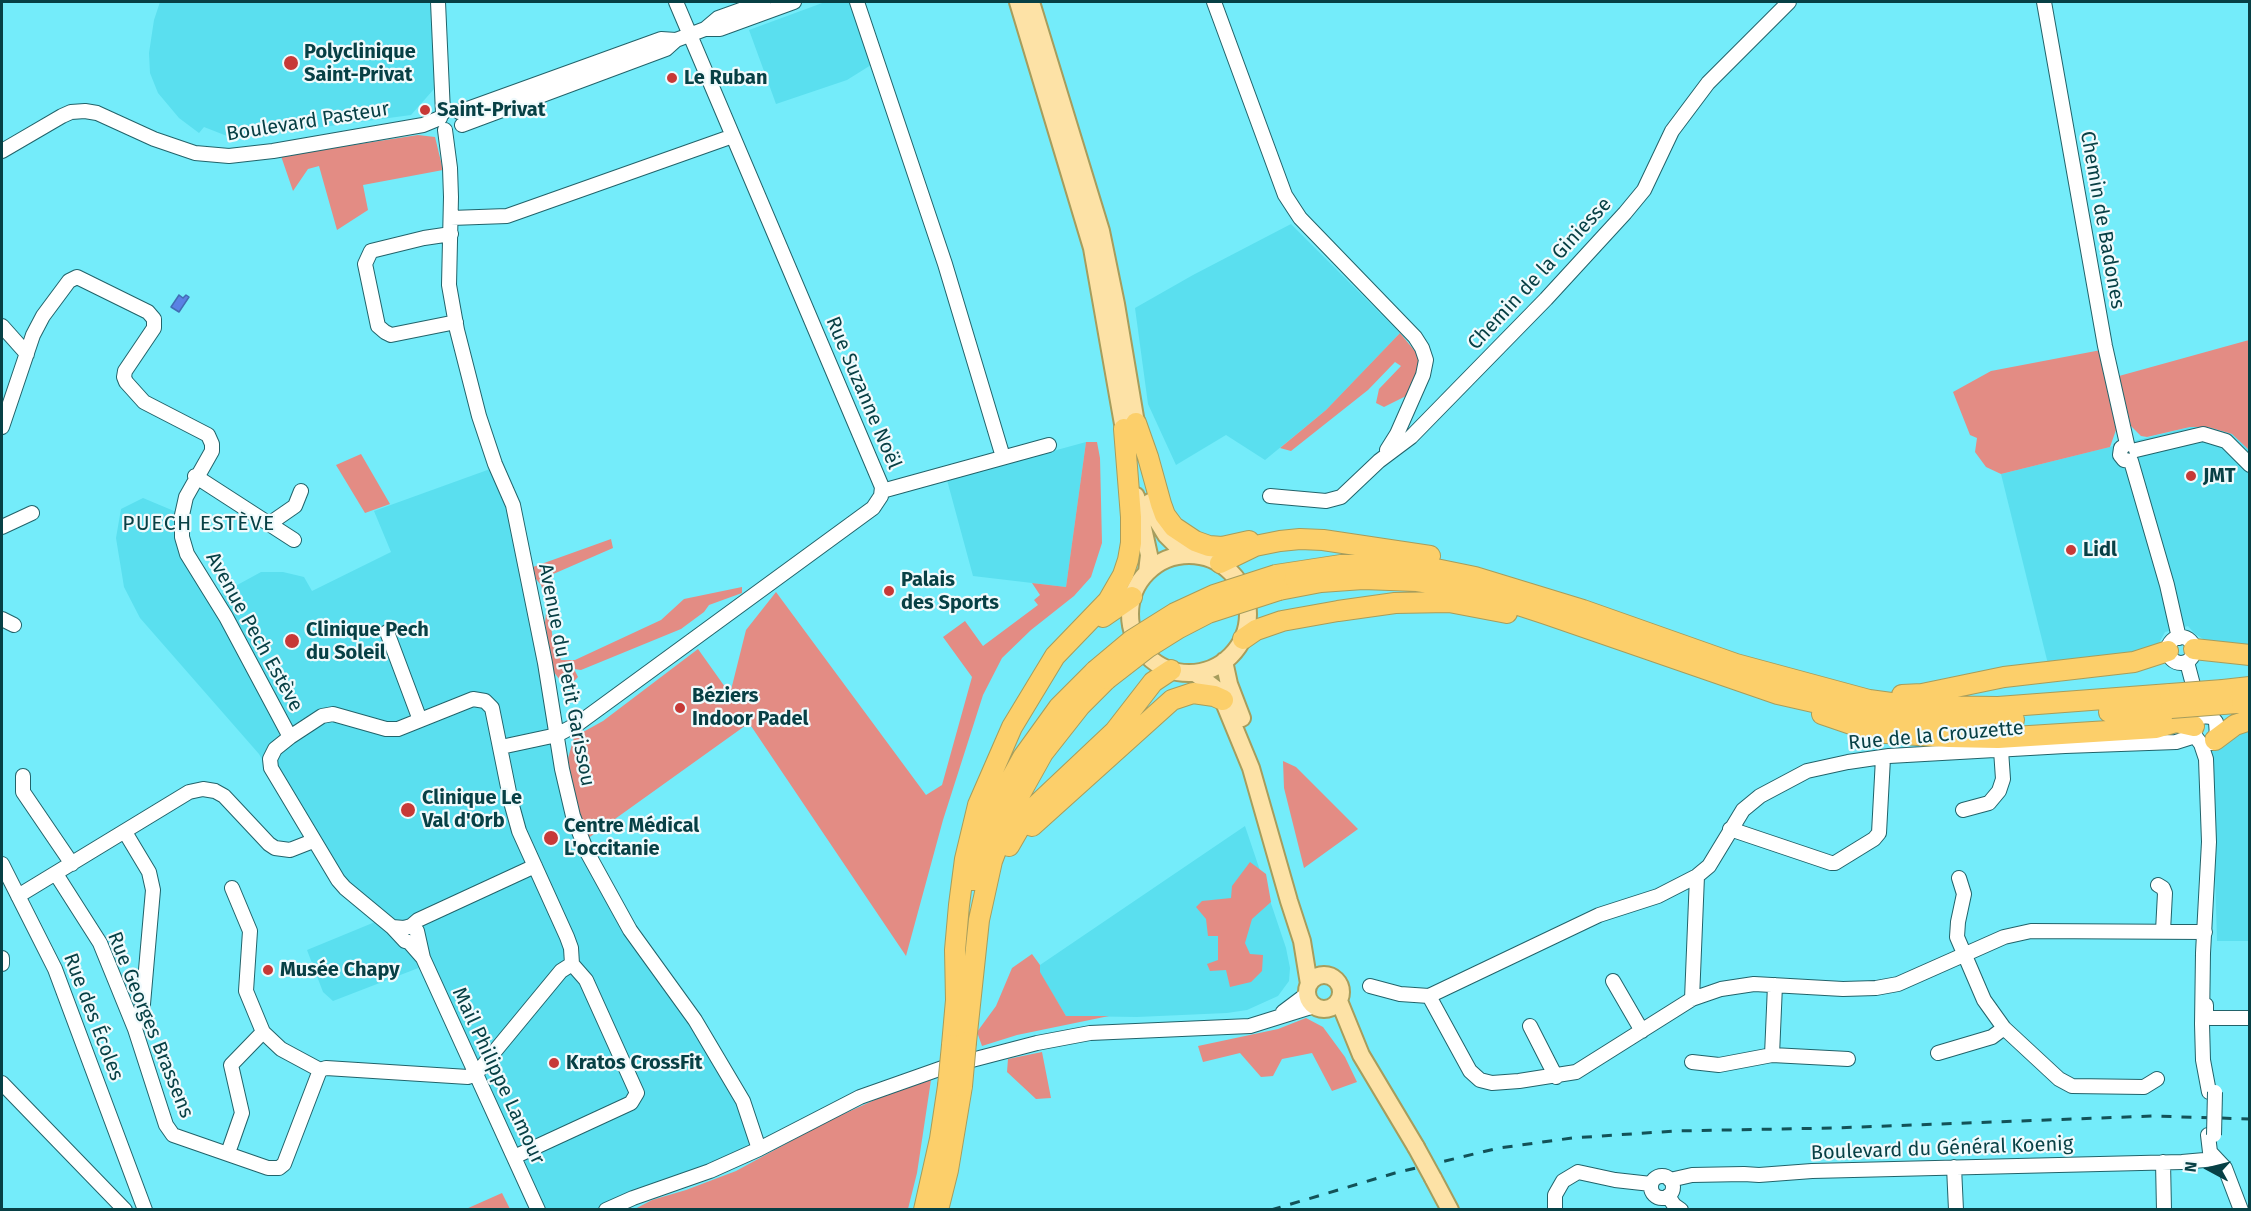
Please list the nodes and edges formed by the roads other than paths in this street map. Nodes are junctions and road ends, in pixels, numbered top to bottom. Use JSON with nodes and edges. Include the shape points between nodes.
{"nodes":[{"id":1,"x":438,"y":2,"type":"edge"},
{"id":2,"x":676,"y":2,"type":"edge"},
{"id":3,"x":763,"y":2,"type":"edge"},
{"id":4,"x":794,"y":2,"type":"edge"},
{"id":5,"x":857,"y":2,"type":"edge"},
{"id":6,"x":1017,"y":2,"type":"edge"},
{"id":7,"x":1031,"y":2,"type":"edge"},
{"id":8,"x":1214,"y":2,"type":"edge"},
{"id":9,"x":1790,"y":2,"type":"edge"},
{"id":10,"x":2044,"y":2,"type":"edge"},
{"id":11,"x":705,"y":29,"type":"junction"},
{"id":12,"x":690,"y":35,"type":"junction"},
{"id":13,"x":450,"y":121,"type":"junction"},
{"id":14,"x":733,"y":136,"type":"junction"},
{"id":15,"x":2,"y":151,"type":"edge"},
{"id":16,"x":451,"y":218,"type":"junction"},
{"id":17,"x":451,"y":234,"type":"junction"},
{"id":18,"x":456,"y":322,"type":"junction"},
{"id":19,"x":2,"y":326,"type":"edge"},
{"id":20,"x":27,"y":354,"type":"junction"},
{"id":21,"x":1130,"y":426,"type":"junction"},
{"id":22,"x":2,"y":427,"type":"edge"},
{"id":23,"x":1049,"y":445,"type":"dead end"},
{"id":24,"x":2131,"y":452,"type":"junction"},
{"id":25,"x":1003,"y":457,"type":"junction"},
{"id":26,"x":1379,"y":461,"type":"junction"},
{"id":27,"x":2250,"y":465,"type":"edge"},
{"id":28,"x":195,"y":476,"type":"junction"},
{"id":29,"x":301,"y":491,"type":"dead end"},
{"id":30,"x":882,"y":491,"type":"junction"},
{"id":31,"x":1270,"y":496,"type":"dead end"},
{"id":32,"x":32,"y":513,"type":"dead end"},
{"id":33,"x":269,"y":524,"type":"junction"},
{"id":34,"x":2,"y":527,"type":"edge"},
{"id":35,"x":294,"y":540,"type":"dead end"},
{"id":36,"x":1313,"y":540,"type":"junction"},
{"id":37,"x":1186,"y":555,"type":"junction"},
{"id":38,"x":1220,"y":563,"type":"junction"},
{"id":39,"x":1148,"y":572,"type":"junction"},
{"id":40,"x":1132,"y":597,"type":"junction"},
{"id":41,"x":1618,"y":630,"type":"junction"},
{"id":42,"x":387,"y":632,"type":"dead end"},
{"id":43,"x":1243,"y":639,"type":"junction"},
{"id":44,"x":2182,"y":650,"type":"junction"},
{"id":45,"x":2250,"y":656,"type":"edge"},
{"id":46,"x":1224,"y":662,"type":"junction"},
{"id":47,"x":1685,"y":662,"type":"junction"},
{"id":48,"x":1171,"y":670,"type":"junction"},
{"id":49,"x":1195,"y":673,"type":"junction"},
{"id":50,"x":1101,"y":675,"type":"junction"},
{"id":51,"x":2250,"y":687,"type":"edge"},
{"id":52,"x":1827,"y":689,"type":"junction"},
{"id":53,"x":2223,"y":697,"type":"junction"},
{"id":54,"x":1029,"y":699,"type":"junction"},
{"id":55,"x":1223,"y":700,"type":"junction"},
{"id":56,"x":2171,"y":701,"type":"junction"},
{"id":57,"x":2250,"y":702,"type":"edge"},
{"id":58,"x":420,"y":720,"type":"junction"},
{"id":59,"x":2250,"y":720,"type":"edge"},
{"id":60,"x":2203,"y":734,"type":"junction"},
{"id":61,"x":557,"y":735,"type":"junction"},
{"id":62,"x":290,"y":737,"type":"junction"},
{"id":63,"x":501,"y":747,"type":"junction"},
{"id":64,"x":2001,"y":750,"type":"junction"},
{"id":65,"x":1883,"y":758,"type":"junction"},
{"id":66,"x":22,"y":776,"type":"dead end"},
{"id":67,"x":1963,"y":810,"type":"dead end"},
{"id":68,"x":1730,"y":829,"type":"junction"},
{"id":69,"x":125,"y":832,"type":"junction"},
{"id":70,"x":1271,"y":832,"type":"junction"},
{"id":71,"x":313,"y":841,"type":"junction"},
{"id":72,"x":1002,"y":859,"type":"junction"},
{"id":73,"x":2,"y":864,"type":"edge"},
{"id":74,"x":72,"y":864,"type":"junction"},
{"id":75,"x":535,"y":866,"type":"junction"},
{"id":76,"x":56,"y":874,"type":"junction"},
{"id":77,"x":1697,"y":876,"type":"junction"},
{"id":78,"x":1959,"y":878,"type":"dead end"},
{"id":79,"x":2158,"y":885,"type":"dead end"},
{"id":80,"x":232,"y":888,"type":"dead end"},
{"id":81,"x":18,"y":896,"type":"junction"},
{"id":82,"x":979,"y":920,"type":"junction"},
{"id":83,"x":2163,"y":932,"type":"junction"},
{"id":84,"x":2205,"y":932,"type":"junction"},
{"id":85,"x":408,"y":933,"type":"junction"},
{"id":86,"x":1302,"y":941,"type":"junction"},
{"id":87,"x":1964,"y":953,"type":"junction"},
{"id":88,"x":2,"y":958,"type":"edge"},
{"id":89,"x":2,"y":964,"type":"edge"},
{"id":90,"x":572,"y":964,"type":"junction"},
{"id":91,"x":1326,"y":976,"type":"junction"},
{"id":92,"x":1613,"y":981,"type":"dead end"},
{"id":93,"x":1775,"y":985,"type":"junction"},
{"id":94,"x":1370,"y":986,"type":"dead end"},
{"id":95,"x":1429,"y":996,"type":"junction"},
{"id":96,"x":2202,"y":996,"type":"junction"},
{"id":97,"x":1314,"y":999,"type":"junction"},
{"id":98,"x":1692,"y":999,"type":"junction"},
{"id":99,"x":956,"y":1000,"type":"junction"},
{"id":100,"x":1339,"y":1001,"type":"junction"},
{"id":101,"x":2211,"y":1018,"type":"junction"},
{"id":102,"x":2250,"y":1018,"type":"edge"},
{"id":103,"x":1530,"y":1026,"type":"dead end"},
{"id":104,"x":2004,"y":1028,"type":"junction"},
{"id":105,"x":135,"y":1029,"type":"junction"},
{"id":106,"x":1642,"y":1031,"type":"junction"},
{"id":107,"x":263,"y":1032,"type":"junction"},
{"id":108,"x":959,"y":1044,"type":"junction"},
{"id":109,"x":1938,"y":1053,"type":"dead end"},
{"id":110,"x":1772,"y":1054,"type":"junction"},
{"id":111,"x":1361,"y":1055,"type":"junction"},
{"id":112,"x":1848,"y":1059,"type":"dead end"},
{"id":113,"x":1692,"y":1062,"type":"dead end"},
{"id":114,"x":320,"y":1070,"type":"junction"},
{"id":115,"x":476,"y":1074,"type":"junction"},
{"id":116,"x":1556,"y":1077,"type":"junction"},
{"id":117,"x":2157,"y":1079,"type":"dead end"},
{"id":118,"x":2,"y":1083,"type":"edge"},
{"id":119,"x":955,"y":1086,"type":"junction"},
{"id":120,"x":2212,"y":1092,"type":"junction"},
{"id":121,"x":759,"y":1149,"type":"junction"},
{"id":122,"x":228,"y":1153,"type":"junction"},
{"id":123,"x":514,"y":1157,"type":"junction"},
{"id":124,"x":2216,"y":1159,"type":"junction"},
{"id":125,"x":2163,"y":1162,"type":"junction"},
{"id":126,"x":1954,"y":1167,"type":"junction"},
{"id":127,"x":1670,"y":1180,"type":"junction"},
{"id":128,"x":1651,"y":1184,"type":"junction"},
{"id":129,"x":137,"y":1190,"type":"junction"},
{"id":130,"x":1668,"y":1196,"type":"junction"},
{"id":131,"x":1554,"y":1208,"type":"edge"},
{"id":132,"x":125,"y":1209,"type":"edge"},
{"id":133,"x":132,"y":1209,"type":"edge"},
{"id":134,"x":144,"y":1209,"type":"edge"},
{"id":135,"x":538,"y":1209,"type":"edge"},
{"id":136,"x":606,"y":1209,"type":"edge"},
{"id":137,"x":924,"y":1209,"type":"edge"},
{"id":138,"x":938,"y":1209,"type":"edge"},
{"id":139,"x":1450,"y":1209,"type":"edge"},
{"id":140,"x":1681,"y":1209,"type":"edge"},
{"id":141,"x":1956,"y":1209,"type":"edge"},
{"id":142,"x":2164,"y":1209,"type":"edge"},
{"id":143,"x":2241,"y":1209,"type":"edge"}],
"edges":[{"from":1,"to":13,"type":"street","via":[[442,89]]},
{"from":2,"to":12,"type":"street","name":"Rue Suzanne Noël"},
{"from":3,"to":11,"type":"street","via":[[718,18]]},
{"from":4,"to":11,"type":"street","via":[[720,29]]},
{"from":5,"to":25,"type":"street","via":[[945,264]]},
{"from":6,"to":21,"type":"main road","via":[[1092,248]]},
{"from":7,"to":21,"type":"main road","via":[[1101,231],[1116,304]]},
{"from":8,"to":26,"type":"street","via":[[1285,195],[1300,218],[1422,348],[1426,360],[1423,375],[1397,435]]},
{"from":9,"to":26,"type":"street","name":"Chemin de la Giniesse","via":[[1708,83],[1672,131],[1644,190],[1624,213],[1427,420]]},
{"from":10,"to":24,"type":"street","name":"Chemin de Badones","via":[[2104,346]]},
{"from":11,"to":12,"type":"street","name":"Boulevard Pasteur"},
{"from":12,"to":13,"type":"street","name":"Boulevard Pasteur","via":[[675,40],[666,49]]},
{"from":12,"to":14,"type":"street","name":"Rue Suzanne Noël"},
{"from":13,"to":15,"type":"street","name":"Boulevard Pasteur","via":[[229,156],[195,153],[85,111],[62,116]]},
{"from":13,"to":16,"type":"street","name":"Avenue du Petit Garissou"},
{"from":14,"to":16,"type":"street","via":[[507,216]]},
{"from":14,"to":30,"type":"street","name":"Rue Suzanne Noël"},
{"from":16,"to":17,"type":"street","name":"Avenue du Petit Garissou"},
{"from":17,"to":18,"type":"street","name":"Avenue du Petit Garissou","via":[[449,285]]},
{"from":17,"to":18,"type":"street","via":[[371,251],[365,264],[378,326],[384,332],[391,335]]},
{"from":18,"to":61,"type":"street","name":"Avenue du Petit Garissou","via":[[479,416],[513,505]]},
{"from":19,"to":20,"type":"street"},
{"from":20,"to":22,"type":"street"},
{"from":20,"to":28,"type":"street","name":"Avenue Pech Estève","via":[[43,316],[69,280],[76,277],[148,312],[154,328],[124,377],[144,402],[208,435],[212,451]]},
{"from":21,"to":36,"type":"highway","via":[[1148,457],[1165,516],[1184,534],[1209,546],[1222,547],[1291,534]]},
{"from":21,"to":37,"type":"main road","via":[[1155,517],[1166,536]]},
{"from":21,"to":39,"type":"main road","via":[[1149,555]]},
{"from":21,"to":54,"type":"highway","via":[[1131,543],[1123,575],[1108,601],[1055,656]]},
{"from":23,"to":25,"type":"street"},
{"from":24,"to":27,"type":"street","via":[[2203,434],[2226,441]]},
{"from":24,"to":44,"type":"street","name":"Chemin de Badones"},
{"from":25,"to":30,"type":"street"},
{"from":26,"to":31,"type":"street","name":"Chemin de la Giniesse","via":[[1341,497],[1326,501]]},
{"from":28,"to":33,"type":"street"},
{"from":28,"to":62,"type":"street","name":"Avenue Pech Estève","via":[[182,515],[187,554],[226,617]]},
{"from":29,"to":33,"type":"street","via":[[295,506]]},
{"from":30,"to":61,"type":"street","name":"Rue Suzanne Noël","via":[[873,508],[601,709]]},
{"from":32,"to":34,"type":"street"},
{"from":33,"to":35,"type":"street"},
{"from":36,"to":38,"type":"highway","via":[[1255,546]]},
{"from":36,"to":41,"type":"highway","via":[[1403,551],[1495,571],[1593,607]]},
{"from":37,"to":38,"type":"main road","via":[[1205,556]]},
{"from":37,"to":39,"type":"main road","via":[[1168,558]]},
{"from":38,"to":43,"type":"main road","via":[[1236,578],[1245,594],[1249,613]]},
{"from":39,"to":40,"type":"main road"},
{"from":40,"to":48,"type":"main road","via":[[1131,622],[1138,643],[1153,660]]},
{"from":40,"to":54,"type":"highway","via":[[1081,636]]},
{"from":41,"to":43,"type":"highway","via":[[1585,634],[1490,609],[1435,601],[1300,617],[1268,625]]},
{"from":41,"to":47,"type":"highway"},
{"from":41,"to":50,"type":"highway","bridge":true,"via":[[1475,577],[1426,567],[1341,565],[1214,595],[1132,640]]},
{"from":41,"to":52,"type":"highway"},
{"from":42,"to":58,"type":"street"},
{"from":43,"to":46,"type":"main road"},
{"from":44,"to":45,"type":"highway"},
{"from":44,"to":52,"type":"highway","via":[[2134,662],[2004,677],[1922,694]]},
{"from":44,"to":60,"type":"street","name":"Chemin de Badones"},
{"from":46,"to":49,"type":"main road"},
{"from":46,"to":70,"type":"main road","via":[[1259,763]]},
{"from":47,"to":56,"type":"highway","via":[[1778,694],[1907,718],[1970,722]]},
{"from":47,"to":60,"type":"highway","via":[[1725,681],[1854,725],[1903,735],[1998,738],[2156,728],[2176,722]]},
{"from":48,"to":49,"type":"main road"},
{"from":48,"to":72,"type":"highway","via":[[1153,682],[1115,731],[1028,813]]},
{"from":49,"to":55,"type":"main road","via":[[1216,689]]},
{"from":50,"to":82,"type":"highway","via":[[1059,731],[1011,812],[992,861]]},
{"from":50,"to":99,"type":"highway","via":[[1059,707],[1023,757],[1002,795],[975,871]]},
{"from":51,"to":53,"type":"highway"},
{"from":52,"to":56,"type":"highway","via":[[1913,706]]},
{"from":53,"to":56,"type":"highway","bridge":true},
{"from":53,"to":57,"type":"highway"},
{"from":54,"to":99,"type":"highway","via":[[995,763],[971,831],[955,950]]},
{"from":55,"to":70,"type":"main road","via":[[1251,768]]},
{"from":55,"to":72,"type":"highway","via":[[1194,693],[1172,700],[1037,822]]},
{"from":58,"to":62,"type":"street","via":[[398,729],[386,729],[333,714]]},
{"from":58,"to":63,"type":"street","via":[[473,699],[485,701],[492,708]]},
{"from":59,"to":60,"type":"highway"},
{"from":60,"to":64,"type":"street","name":"Rue de la Crouzette","via":[[2176,742]]},
{"from":60,"to":84,"type":"street","name":"Chemin de Badones","via":[[2209,842]]},
{"from":61,"to":63,"type":"street","name":"Rue Suzanne Noël"},
{"from":61,"to":121,"type":"street","name":"Avenue du Petit Garissou","via":[[573,816],[587,852],[630,930],[695,1020],[743,1101]]},
{"from":62,"to":71,"type":"street","via":[[275,749],[271,768]]},
{"from":63,"to":75,"type":"street","via":[[519,831]]},
{"from":64,"to":65,"type":"street","name":"Rue de la Crouzette"},
{"from":64,"to":67,"type":"street","via":[[2003,779],[1999,790],[1989,803]]},
{"from":65,"to":68,"type":"street","name":"Rue de la Crouzette","via":[[1807,771],[1760,796],[1743,810]]},
{"from":65,"to":68,"type":"street","via":[[1879,833],[1835,863]]},
{"from":66,"to":74,"type":"street","via":[[23,792]]},
{"from":68,"to":77,"type":"street","name":"Rue de la Crouzette","via":[[1709,866]]},
{"from":69,"to":71,"type":"street","via":[[189,792],[202,789],[224,796],[275,848],[290,850]]},
{"from":69,"to":74,"type":"street"},
{"from":69,"to":105,"type":"street","via":[[149,872],[153,890],[143,1004]]},
{"from":70,"to":86,"type":"main road"},
{"from":71,"to":85,"type":"street","via":[[345,888]]},
{"from":72,"to":82,"type":"highway"},
{"from":73,"to":81,"type":"street","name":"Rue des Écoles"},
{"from":74,"to":76,"type":"street"},
{"from":75,"to":85,"type":"street","via":[[428,915]]},
{"from":75,"to":90,"type":"street","via":[[572,948]]},
{"from":76,"to":81,"type":"street"},
{"from":76,"to":105,"type":"street","name":"Rue Georges Brassens","via":[[99,943]]},
{"from":77,"to":95,"type":"street","name":"Rue de la Crouzette","via":[[1658,896],[1599,915]]},
{"from":77,"to":98,"type":"street"},
{"from":78,"to":87,"type":"street","via":[[1964,894],[1957,937]]},
{"from":79,"to":83,"type":"street","via":[[2165,893]]},
{"from":80,"to":107,"type":"street","via":[[250,931],[246,991]]},
{"from":81,"to":129,"type":"street","name":"Rue des Écoles","via":[[55,969]]},
{"from":82,"to":108,"type":"highway"},
{"from":83,"to":84,"type":"street"},
{"from":83,"to":87,"type":"street","via":[[2031,931]]},
{"from":84,"to":96,"type":"street","name":"Chemin de Badones"},
{"from":84,"to":101,"type":"street","name":"Chemin de Badones"},
{"from":85,"to":115,"type":"street","name":"Mail Philippe Lamour"},
{"from":86,"to":91,"type":"main road"},
{"from":86,"to":97,"type":"main road"},
{"from":87,"to":93,"type":"street","via":[[1898,984],[1876,988]]},
{"from":87,"to":104,"type":"street","via":[[1984,1000]]},
{"from":88,"to":89,"type":"street"},
{"from":90,"to":115,"type":"street","via":[[561,971]]},
{"from":90,"to":123,"type":"street","via":[[586,980],[637,1093],[631,1104]]},
{"from":91,"to":97,"type":"main road","via":[[1317,977]]},
{"from":91,"to":100,"type":"main road","via":[[1339,985]]},
{"from":92,"to":106,"type":"street"},
{"from":93,"to":98,"type":"street","via":[[1721,989]]},
{"from":93,"to":110,"type":"street"},
{"from":94,"to":95,"type":"street","name":"Rue de la Crouzette"},
{"from":95,"to":116,"type":"street","via":[[1470,1071],[1480,1080],[1492,1083]]},
{"from":96,"to":101,"type":"street","name":"Chemin de Badones","via":[[2206,1016]]},
{"from":96,"to":120,"type":"street","name":"Chemin de Badones","via":[[2203,1060]]},
{"from":97,"to":100,"type":"main road","via":[[1332,1007]]},
{"from":97,"to":111,"type":"main road"},
{"from":97,"to":121,"type":"street","via":[[1250,1026],[1114,1031],[1037,1043],[945,1067],[860,1096]]},
{"from":98,"to":106,"type":"street"},
{"from":99,"to":108,"type":"highway"},
{"from":100,"to":111,"type":"main road"},
{"from":101,"to":102,"type":"street"},
{"from":101,"to":120,"type":"street","name":"Chemin de Badones"},
{"from":103,"to":116,"type":"street"},
{"from":104,"to":109,"type":"street","via":[[1992,1037]]},
{"from":104,"to":117,"type":"street","via":[[2072,1086],[2144,1087]]},
{"from":105,"to":122,"type":"street","name":"Rue Georges Brassens","via":[[166,1125],[173,1135]]},
{"from":106,"to":116,"type":"street","via":[[1576,1072]]},
{"from":107,"to":114,"type":"street","via":[[281,1049]]},
{"from":107,"to":122,"type":"street","via":[[231,1065],[242,1113]]},
{"from":108,"to":119,"type":"highway","bridge":true},
{"from":110,"to":112,"type":"street"},
{"from":110,"to":113,"type":"street","via":[[1719,1065]]},
{"from":111,"to":139,"type":"main road","bridge":true},
{"from":114,"to":115,"type":"street","via":[[468,1077]]},
{"from":114,"to":122,"type":"street","name":"Rue Georges Brassens","via":[[284,1164],[268,1168]]},
{"from":115,"to":123,"type":"street","name":"Mail Philippe Lamour"},
{"from":118,"to":132,"type":"street"},
{"from":119,"to":137,"type":"highway"},
{"from":119,"to":138,"type":"highway","via":[[948,1170]]},
{"from":120,"to":124,"type":"street","name":"Chemin de Badones","via":[[2210,1152]]},
{"from":121,"to":136,"type":"street"},
{"from":123,"to":135,"type":"street","name":"Mail Philippe Lamour"},
{"from":124,"to":125,"type":"street","name":"Boulevard du Général Koenig"},
{"from":124,"to":143,"type":"street","name":"Chemin de Badones","via":[[2225,1168]]},
{"from":125,"to":126,"type":"street","name":"Boulevard du Général Koenig"},
{"from":125,"to":142,"type":"street"},
{"from":126,"to":127,"type":"street","name":"Boulevard du Général Koenig","via":[[1692,1175]]},
{"from":126,"to":141,"type":"street"},
{"from":127,"to":128,"type":"street","via":[[1658,1177]]},
{"from":127,"to":130,"type":"street","via":[[1673,1185]]},
{"from":128,"to":130,"type":"street","via":[[1657,1197]]},
{"from":128,"to":131,"type":"street","via":[[1578,1172],[1563,1182],[1555,1195]]},
{"from":129,"to":133,"type":"street"},
{"from":129,"to":134,"type":"street","name":"Rue des Écoles"},
{"from":130,"to":140,"type":"street"}]}
